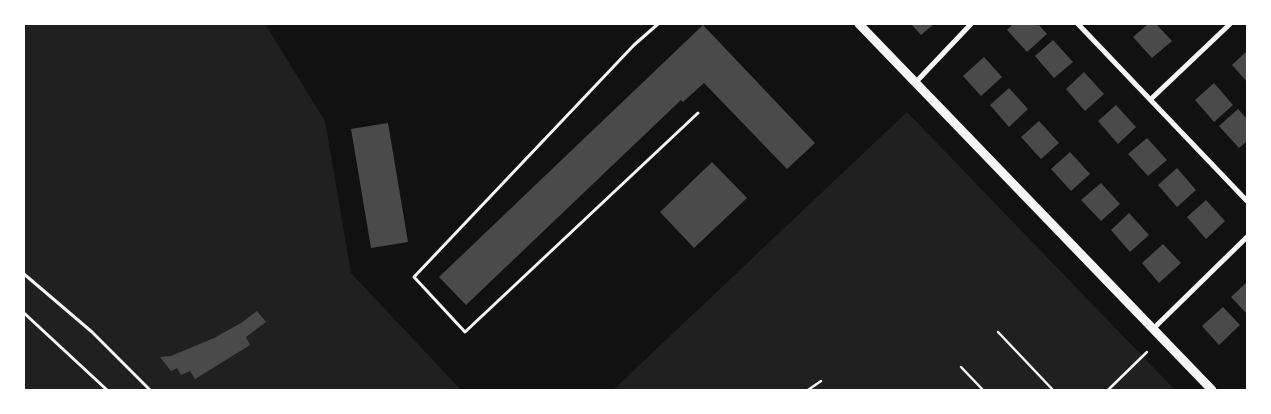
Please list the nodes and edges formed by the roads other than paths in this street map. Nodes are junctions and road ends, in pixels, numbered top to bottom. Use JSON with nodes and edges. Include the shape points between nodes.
{"nodes":[{"id":1,"x":658,"y":24,"type":"edge"},
{"id":2,"x":860,"y":24,"type":"edge"},
{"id":3,"x":971,"y":24,"type":"edge"},
{"id":4,"x":1078,"y":24,"type":"edge"},
{"id":5,"x":1230,"y":24,"type":"edge"},
{"id":6,"x":916,"y":82,"type":"junction"},
{"id":7,"x":1151,"y":98,"type":"junction"},
{"id":8,"x":698,"y":113,"type":"dead end"},
{"id":9,"x":1247,"y":201,"type":"edge"},
{"id":10,"x":1247,"y":237,"type":"edge"},
{"id":11,"x":24,"y":274,"type":"edge"},
{"id":12,"x":24,"y":313,"type":"edge"},
{"id":13,"x":1152,"y":329,"type":"junction"},
{"id":14,"x":107,"y":390,"type":"edge"},
{"id":15,"x":150,"y":390,"type":"edge"},
{"id":16,"x":1212,"y":390,"type":"edge"}],
"edges":[{"from":1,"to":8,"type":"lane","via":[[414,278],[465,332]]},
{"from":2,"to":6,"type":"main road"},
{"from":3,"to":6,"type":"street"},
{"from":4,"to":7,"type":"street"},
{"from":5,"to":7,"type":"street"},
{"from":6,"to":13,"type":"main road"},
{"from":7,"to":9,"type":"street"},
{"from":10,"to":13,"type":"street"},
{"from":11,"to":15,"type":"lane","via":[[92,332]]},
{"from":12,"to":14,"type":"lane"},
{"from":13,"to":16,"type":"main road"}]}
